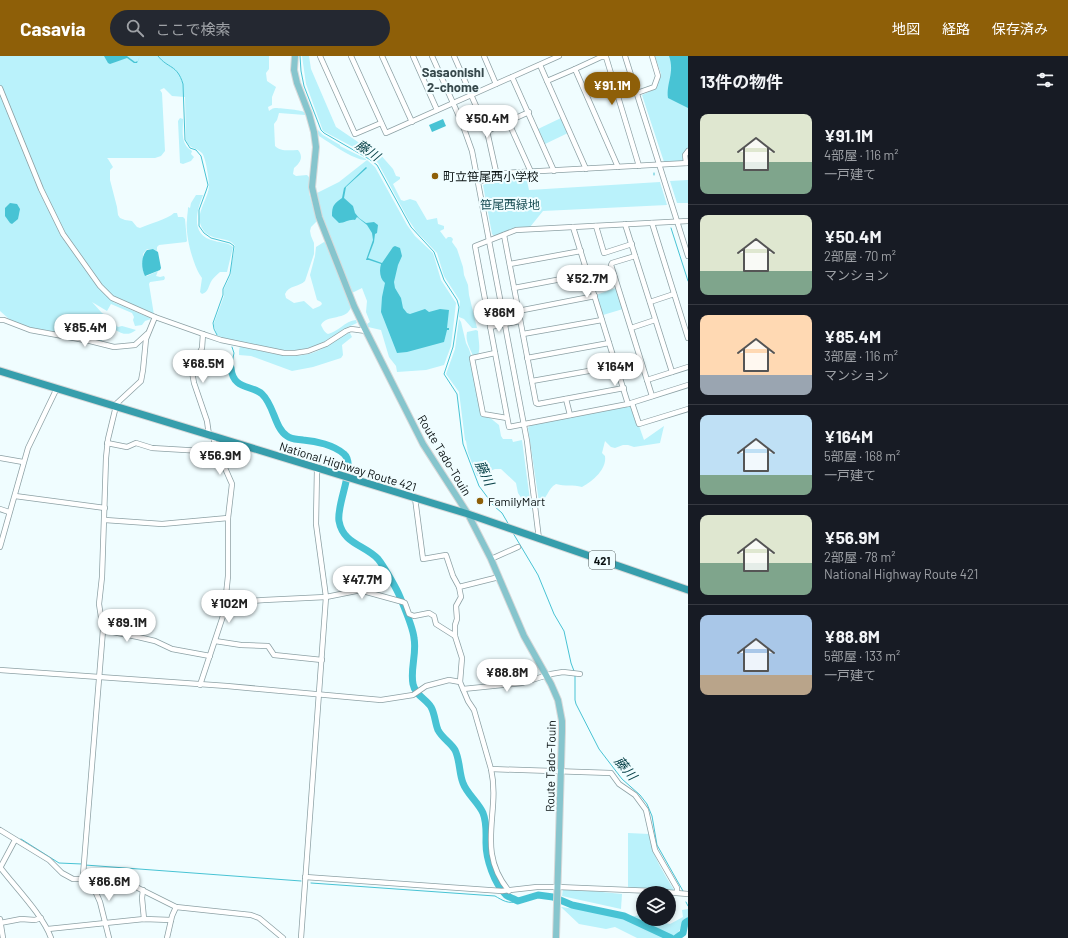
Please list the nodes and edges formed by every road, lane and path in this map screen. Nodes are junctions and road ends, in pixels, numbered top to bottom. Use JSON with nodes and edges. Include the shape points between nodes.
{"nodes":[{"id":1,"x":295,"y":56,"type":"edge"},
{"id":2,"x":320,"y":56,"type":"edge"},
{"id":3,"x":351,"y":56,"type":"edge"},
{"id":4,"x":382,"y":56,"type":"edge"},
{"id":5,"x":413,"y":56,"type":"edge"},
{"id":6,"x":432,"y":56,"type":"edge"},
{"id":7,"x":454,"y":56,"type":"edge"},
{"id":8,"x":484,"y":56,"type":"edge"},
{"id":9,"x":559,"y":56,"type":"edge"},
{"id":10,"x":625,"y":56,"type":"edge"},
{"id":11,"x":652,"y":56,"type":"edge"},
{"id":12,"x":540,"y":64,"type":"junction"},
{"id":13,"x":575,"y":69,"type":"junction"},
{"id":14,"x":512,"y":77,"type":"junction"},
{"id":15,"x":547,"y":81,"type":"junction"},
{"id":16,"x":496,"y":84,"type":"junction"},
{"id":17,"x":0,"y":88,"type":"edge"},
{"id":18,"x":637,"y":93,"type":"junction"},
{"id":19,"x":471,"y":95,"type":"junction"},
{"id":20,"x":453,"y":103,"type":"junction"},
{"id":21,"x":437,"y":110,"type":"junction"},
{"id":22,"x":528,"y":112,"type":"junction"},
{"id":23,"x":508,"y":121,"type":"junction"},
{"id":24,"x":412,"y":122,"type":"junction"},
{"id":25,"x":381,"y":123,"type":"junction"},
{"id":26,"x":487,"y":131,"type":"junction"},
{"id":27,"x":688,"y":151,"type":"edge"},
{"id":28,"x":687,"y":163,"type":"edge"},
{"id":29,"x":660,"y":165,"type":"junction"},
{"id":30,"x":640,"y":166,"type":"junction"},
{"id":31,"x":618,"y":167,"type":"junction"},
{"id":32,"x":586,"y":169,"type":"junction"},
{"id":33,"x":554,"y":171,"type":"junction"},
{"id":34,"x":531,"y":172,"type":"junction"},
{"id":35,"x":497,"y":176,"type":"junction"},
{"id":36,"x":478,"y":182,"type":"junction"},
{"id":37,"x":688,"y":221,"type":"edge"},
{"id":38,"x":677,"y":222,"type":"junction"},
{"id":39,"x":652,"y":223,"type":"junction"},
{"id":40,"x":625,"y":224,"type":"junction"},
{"id":41,"x":596,"y":226,"type":"junction"},
{"id":42,"x":573,"y":227,"type":"junction"},
{"id":43,"x":504,"y":235,"type":"junction"},
{"id":44,"x":489,"y":240,"type":"junction"},
{"id":45,"x":632,"y":244,"type":"junction"},
{"id":46,"x":581,"y":251,"type":"junction"},
{"id":47,"x":635,"y":256,"type":"junction"},
{"id":48,"x":688,"y":256,"type":"edge"},
{"id":49,"x":510,"y":264,"type":"junction"},
{"id":50,"x":588,"y":274,"type":"junction"},
{"id":51,"x":514,"y":288,"type":"junction"},
{"id":52,"x":674,"y":294,"type":"junction"},
{"id":53,"x":595,"y":296,"type":"junction"},
{"id":54,"x":650,"y":302,"type":"junction"},
{"id":55,"x":518,"y":311,"type":"junction"},
{"id":56,"x":155,"y":317,"type":"junction"},
{"id":57,"x":0,"y":320,"type":"edge"},
{"id":58,"x":602,"y":320,"type":"junction"},
{"id":59,"x":655,"y":320,"type":"junction"},
{"id":60,"x":520,"y":321,"type":"junction"},
{"id":61,"x":505,"y":324,"type":"junction"},
{"id":62,"x":490,"y":327,"type":"junction"},
{"id":63,"x":631,"y":328,"type":"junction"},
{"id":64,"x":366,"y":331,"type":"junction"},
{"id":65,"x":147,"y":334,"type":"junction"},
{"id":66,"x":203,"y":334,"type":"junction"},
{"id":67,"x":523,"y":334,"type":"junction"},
{"id":68,"x":688,"y":338,"type":"edge"},
{"id":69,"x":609,"y":343,"type":"junction"},
{"id":70,"x":495,"y":354,"type":"junction"},
{"id":71,"x":527,"y":358,"type":"junction"},
{"id":72,"x":617,"y":366,"type":"junction"},
{"id":73,"x":688,"y":367,"type":"edge"},
{"id":74,"x":0,"y":371,"type":"edge"},
{"id":75,"x":672,"y":372,"type":"junction"},
{"id":76,"x":647,"y":380,"type":"junction"},
{"id":77,"x":532,"y":381,"type":"junction"},
{"id":78,"x":688,"y":386,"type":"edge"},
{"id":79,"x":57,"y":388,"type":"junction"},
{"id":80,"x":624,"y":388,"type":"junction"},
{"id":81,"x":652,"y":396,"type":"junction"},
{"id":82,"x":566,"y":399,"type":"junction"},
{"id":83,"x":630,"y":403,"type":"junction"},
{"id":84,"x":115,"y":406,"type":"junction"},
{"id":85,"x":688,"y":409,"type":"edge"},
{"id":86,"x":570,"y":415,"type":"junction"},
{"id":87,"x":507,"y":418,"type":"junction"},
{"id":88,"x":523,"y":424,"type":"junction"},
{"id":89,"x":212,"y":436,"type":"junction"},
{"id":90,"x":107,"y":443,"type":"junction"},
{"id":91,"x":219,"y":452,"type":"junction"},
{"id":92,"x":0,"y":458,"type":"edge"},
{"id":93,"x":23,"y":462,"type":"junction"},
{"id":94,"x":317,"y":468,"type":"junction"},
{"id":95,"x":15,"y":496,"type":"junction"},
{"id":96,"x":415,"y":498,"type":"junction"},
{"id":97,"x":105,"y":508,"type":"junction"},
{"id":98,"x":0,"y":509,"type":"edge"},
{"id":99,"x":9,"y":512,"type":"junction"},
{"id":100,"x":468,"y":514,"type":"junction"},
{"id":101,"x":228,"y":518,"type":"junction"},
{"id":102,"x":105,"y":520,"type":"junction"},
{"id":103,"x":539,"y":539,"type":"junction"},
{"id":104,"x":0,"y":546,"type":"edge"},
{"id":105,"x":518,"y":547,"type":"dead end"},
{"id":106,"x":491,"y":559,"type":"junction"},
{"id":107,"x":499,"y":577,"type":"junction"},
{"id":108,"x":459,"y":587,"type":"junction"},
{"id":109,"x":688,"y":590,"type":"edge"},
{"id":110,"x":326,"y":597,"type":"junction"},
{"id":111,"x":225,"y":603,"type":"junction"},
{"id":112,"x":103,"y":630,"type":"junction"},
{"id":113,"x":455,"y":636,"type":"junction"},
{"id":114,"x":214,"y":642,"type":"junction"},
{"id":115,"x":210,"y":656,"type":"junction"},
{"id":116,"x":322,"y":660,"type":"junction"},
{"id":117,"x":0,"y":670,"type":"edge"},
{"id":118,"x":579,"y":673,"type":"dead end"},
{"id":119,"x":547,"y":675,"type":"junction"},
{"id":120,"x":99,"y":678,"type":"junction"},
{"id":121,"x":460,"y":682,"type":"junction"},
{"id":122,"x":200,"y":685,"type":"junction"},
{"id":123,"x":463,"y":689,"type":"junction"},
{"id":124,"x":320,"y":694,"type":"junction"},
{"id":125,"x":491,"y":769,"type":"junction"},
{"id":126,"x":561,"y":770,"type":"junction"},
{"id":127,"x":0,"y":830,"type":"edge"},
{"id":128,"x":15,"y":840,"type":"junction"},
{"id":129,"x":0,"y":867,"type":"edge"},
{"id":130,"x":305,"y":877,"type":"junction"},
{"id":131,"x":85,"y":879,"type":"junction"},
{"id":132,"x":89,"y":884,"type":"junction"},
{"id":133,"x":143,"y":890,"type":"junction"},
{"id":134,"x":558,"y":890,"type":"junction"},
{"id":135,"x":506,"y":891,"type":"junction"},
{"id":136,"x":679,"y":892,"type":"junction"},
{"id":137,"x":687,"y":894,"type":"edge"},
{"id":138,"x":176,"y":908,"type":"junction"},
{"id":139,"x":41,"y":918,"type":"junction"},
{"id":140,"x":144,"y":919,"type":"junction"},
{"id":141,"x":171,"y":920,"type":"junction"},
{"id":142,"x":0,"y":922,"type":"edge"},
{"id":143,"x":105,"y":923,"type":"junction"},
{"id":144,"x":48,"y":929,"type":"junction"},
{"id":145,"x":3,"y":938,"type":"edge"},
{"id":146,"x":52,"y":938,"type":"edge"},
{"id":147,"x":109,"y":938,"type":"edge"},
{"id":148,"x":167,"y":938,"type":"edge"},
{"id":149,"x":283,"y":938,"type":"edge"},
{"id":150,"x":301,"y":938,"type":"edge"},
{"id":151,"x":556,"y":938,"type":"edge"}],
"edges":[{"from":1,"to":64,"type":"main road","name":"Route Tado-Touin","via":[[296,83],[309,114],[316,147],[312,187],[314,200]]},
{"from":2,"to":25,"type":"street","via":[[355,134]]},
{"from":3,"to":25,"type":"street"},
{"from":4,"to":24,"type":"street"},
{"from":5,"to":21,"type":"street"},
{"from":6,"to":20,"type":"street"},
{"from":7,"to":19,"type":"street"},
{"from":8,"to":16,"type":"street"},
{"from":9,"to":12,"type":"street"},
{"from":10,"to":18,"type":"street"},
{"from":11,"to":18,"type":"street","via":[[658,76],[654,87]]},
{"from":12,"to":14,"type":"street"},
{"from":12,"to":15,"type":"street"},
{"from":13,"to":15,"type":"street"},
{"from":13,"to":30,"type":"street","via":[[606,57]]},
{"from":13,"to":31,"type":"street"},
{"from":14,"to":16,"type":"street"},
{"from":14,"to":22,"type":"street"},
{"from":15,"to":32,"type":"street"},
{"from":16,"to":19,"type":"street"},
{"from":17,"to":56,"type":"street","via":[[40,189],[67,240],[100,286],[112,298]]},
{"from":18,"to":29,"type":"street"},
{"from":19,"to":20,"type":"street"},
{"from":19,"to":26,"type":"street"},
{"from":20,"to":21,"type":"street"},
{"from":20,"to":36,"type":"street","via":[[470,142]]},
{"from":21,"to":24,"type":"street"},
{"from":22,"to":23,"type":"street"},
{"from":22,"to":33,"type":"street"},
{"from":23,"to":26,"type":"street"},
{"from":23,"to":34,"type":"street"},
{"from":24,"to":25,"type":"street","via":[[386,133]]},
{"from":26,"to":35,"type":"street"},
{"from":27,"to":28,"type":"street","via":[[685,155]]},
{"from":28,"to":29,"type":"street"},
{"from":29,"to":30,"type":"street"},
{"from":29,"to":38,"type":"street"},
{"from":30,"to":31,"type":"street"},
{"from":31,"to":32,"type":"street"},
{"from":32,"to":33,"type":"street"},
{"from":33,"to":34,"type":"street"},
{"from":34,"to":35,"type":"street","via":[[504,173]]},
{"from":35,"to":36,"type":"street"},
{"from":36,"to":44,"type":"street"},
{"from":37,"to":38,"type":"street"},
{"from":38,"to":39,"type":"street"},
{"from":38,"to":48,"type":"street"},
{"from":39,"to":40,"type":"street"},
{"from":39,"to":52,"type":"street"},
{"from":40,"to":41,"type":"street"},
{"from":40,"to":45,"type":"street"},
{"from":41,"to":42,"type":"street"},
{"from":41,"to":45,"type":"street","via":[[604,253]]},
{"from":42,"to":43,"type":"street","via":[[516,230]]},
{"from":42,"to":46,"type":"street"},
{"from":43,"to":44,"type":"street"},
{"from":43,"to":49,"type":"street"},
{"from":44,"to":61,"type":"street"},
{"from":44,"to":62,"type":"street","via":[[475,246]]},
{"from":45,"to":47,"type":"street"},
{"from":46,"to":49,"type":"street"},
{"from":46,"to":50,"type":"street"},
{"from":47,"to":54,"type":"street"},
{"from":47,"to":63,"type":"street","via":[[611,264]]},
{"from":49,"to":51,"type":"street"},
{"from":50,"to":51,"type":"street"},
{"from":50,"to":53,"type":"street"},
{"from":51,"to":55,"type":"street"},
{"from":52,"to":54,"type":"street"},
{"from":52,"to":68,"type":"street"},
{"from":53,"to":55,"type":"street"},
{"from":53,"to":58,"type":"street"},
{"from":54,"to":59,"type":"street"},
{"from":55,"to":60,"type":"street"},
{"from":56,"to":65,"type":"street"},
{"from":56,"to":66,"type":"street"},
{"from":57,"to":65,"type":"street","via":[[30,330],[114,347],[135,345]]},
{"from":58,"to":67,"type":"street"},
{"from":58,"to":69,"type":"street"},
{"from":59,"to":63,"type":"street"},
{"from":59,"to":75,"type":"street"},
{"from":60,"to":61,"type":"street"},
{"from":60,"to":67,"type":"street"},
{"from":61,"to":62,"type":"street"},
{"from":61,"to":88,"type":"street"},
{"from":62,"to":70,"type":"street"},
{"from":63,"to":76,"type":"street"},
{"from":64,"to":66,"type":"street","via":[[351,329],[317,348],[295,354]]},
{"from":64,"to":100,"type":"main road","name":"Route Tado-Touin","via":[[423,444]]},
{"from":65,"to":84,"type":"street","via":[[141,381]]},
{"from":66,"to":89,"type":"street","via":[[202,348],[192,372]]},
{"from":67,"to":71,"type":"street"},
{"from":69,"to":71,"type":"street"},
{"from":69,"to":72,"type":"street"},
{"from":70,"to":87,"type":"street"},
{"from":70,"to":87,"type":"street","via":[[472,358],[483,415]]},
{"from":71,"to":77,"type":"street"},
{"from":72,"to":77,"type":"street"},
{"from":72,"to":80,"type":"street"},
{"from":73,"to":75,"type":"street"},
{"from":74,"to":79,"type":"highway","name":"National Highway Route 421","number":"421"},
{"from":75,"to":76,"type":"street"},
{"from":76,"to":81,"type":"street"},
{"from":77,"to":82,"type":"street","via":[[537,404]]},
{"from":78,"to":81,"type":"street"},
{"from":79,"to":84,"type":"highway","name":"National Highway Route 421","number":"421"},
{"from":79,"to":93,"type":"street"},
{"from":80,"to":82,"type":"street"},
{"from":80,"to":83,"type":"street"},
{"from":81,"to":83,"type":"street"},
{"from":82,"to":86,"type":"street"},
{"from":83,"to":85,"type":"street","via":[[639,424]]},
{"from":83,"to":86,"type":"street"},
{"from":84,"to":89,"type":"highway","name":"National Highway Route 421","number":"421"},
{"from":84,"to":90,"type":"street"},
{"from":86,"to":88,"type":"street"},
{"from":87,"to":88,"type":"street","via":[[509,427]]},
{"from":88,"to":103,"type":"street"},
{"from":89,"to":91,"type":"street"},
{"from":89,"to":94,"type":"highway","name":"National Highway Route 421","number":"421"},
{"from":90,"to":91,"type":"street","via":[[128,446],[136,443],[152,448]]},
{"from":90,"to":97,"type":"street"},
{"from":91,"to":101,"type":"street","via":[[232,484]]},
{"from":92,"to":93,"type":"street"},
{"from":93,"to":95,"type":"street"},
{"from":94,"to":96,"type":"highway","name":"National Highway Route 421","number":"421"},
{"from":94,"to":110,"type":"street","via":[[316,524]]},
{"from":95,"to":97,"type":"street"},
{"from":95,"to":99,"type":"street"},
{"from":96,"to":100,"type":"highway","name":"National Highway Route 421","number":"421"},
{"from":96,"to":108,"type":"street","via":[[423,559],[446,555]]},
{"from":97,"to":102,"type":"street"},
{"from":98,"to":99,"type":"street"},
{"from":99,"to":104,"type":"street"},
{"from":100,"to":103,"type":"highway","name":"National Highway Route 421","number":"421"},
{"from":100,"to":106,"type":"main road","name":"Route Tado-Touin"},
{"from":101,"to":102,"type":"street","via":[[162,524]]},
{"from":101,"to":111,"type":"street","via":[[228,576]]},
{"from":102,"to":112,"type":"street","via":[[99,604]]},
{"from":103,"to":109,"type":"highway","name":"National Highway Route 421","number":"421"},
{"from":105,"to":106,"type":"street"},
{"from":106,"to":107,"type":"main road","name":"Route Tado-Touin"},
{"from":107,"to":108,"type":"street"},
{"from":107,"to":119,"type":"main road","name":"Route Tado-Touin","via":[[524,636]]},
{"from":108,"to":113,"type":"street","via":[[461,597],[456,606]]},
{"from":110,"to":111,"type":"street"},
{"from":110,"to":113,"type":"street","via":[[363,591],[405,602],[409,614],[414,616],[429,613],[434,616],[436,624]]},
{"from":110,"to":116,"type":"street"},
{"from":111,"to":114,"type":"street"},
{"from":112,"to":115,"type":"street","via":[[138,637],[172,649]]},
{"from":112,"to":120,"type":"street"},
{"from":113,"to":121,"type":"street","via":[[462,658]]},
{"from":114,"to":115,"type":"street"},
{"from":114,"to":116,"type":"street","via":[[268,646],[274,654]]},
{"from":115,"to":122,"type":"street"},
{"from":116,"to":124,"type":"street"},
{"from":117,"to":120,"type":"street"},
{"from":118,"to":119,"type":"street"},
{"from":119,"to":123,"type":"street","via":[[522,683]]},
{"from":119,"to":126,"type":"main road","name":"Route Tado-Touin","via":[[561,711]]},
{"from":120,"to":122,"type":"street"},
{"from":120,"to":131,"type":"street","via":[[83,875]]},
{"from":121,"to":123,"type":"street"},
{"from":121,"to":124,"type":"street","via":[[449,680],[426,686],[410,696],[381,700]]},
{"from":122,"to":124,"type":"street"},
{"from":123,"to":125,"type":"street","via":[[474,710]]},
{"from":124,"to":130,"type":"street"},
{"from":125,"to":126,"type":"street"},
{"from":125,"to":135,"type":"street","via":[[494,786],[490,844],[498,874]]},
{"from":126,"to":134,"type":"main road","name":"Route Tado-Touin"},
{"from":126,"to":136,"type":"street","via":[[611,773],[620,784],[635,795],[646,810],[655,850]]},
{"from":127,"to":128,"type":"street"},
{"from":128,"to":129,"type":"street"},
{"from":128,"to":131,"type":"street","via":[[49,860],[62,873],[73,879]]},
{"from":129,"to":139,"type":"street"},
{"from":130,"to":135,"type":"street"},
{"from":130,"to":150,"type":"street"},
{"from":131,"to":132,"type":"street"},
{"from":132,"to":133,"type":"street","via":[[98,882]]},
{"from":132,"to":143,"type":"street","via":[[100,902]]},
{"from":133,"to":138,"type":"street"},
{"from":133,"to":140,"type":"street"},
{"from":134,"to":135,"type":"street","via":[[537,888]]},
{"from":134,"to":136,"type":"street"},
{"from":134,"to":151,"type":"main road","name":"Route Tado-Touin"},
{"from":136,"to":137,"type":"street"},
{"from":138,"to":141,"type":"street"},
{"from":138,"to":149,"type":"street","via":[[251,915],[259,918]]},
{"from":139,"to":142,"type":"street"},
{"from":139,"to":144,"type":"street"},
{"from":140,"to":141,"type":"street"},
{"from":140,"to":143,"type":"street"},
{"from":141,"to":148,"type":"street"},
{"from":142,"to":145,"type":"street"},
{"from":143,"to":144,"type":"street"},
{"from":143,"to":147,"type":"street"},
{"from":144,"to":146,"type":"street"}]}
